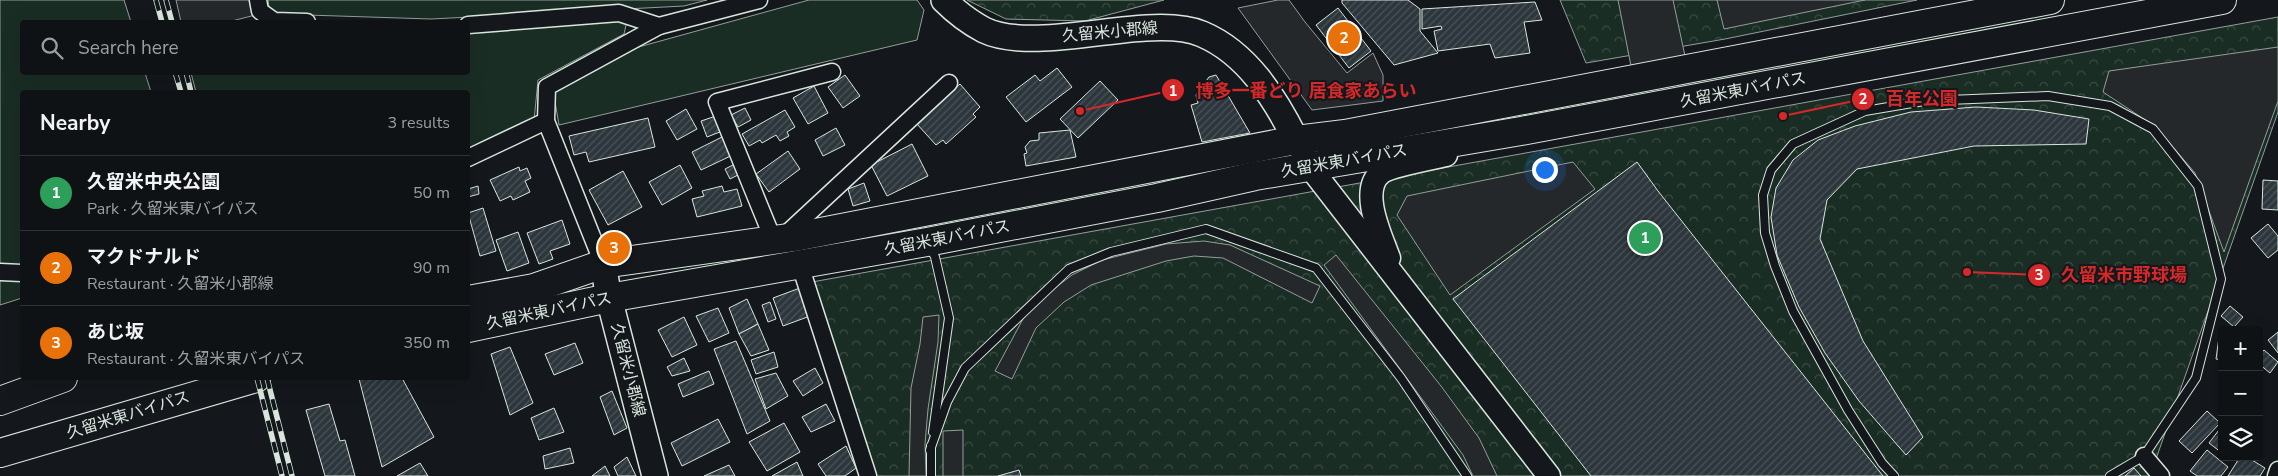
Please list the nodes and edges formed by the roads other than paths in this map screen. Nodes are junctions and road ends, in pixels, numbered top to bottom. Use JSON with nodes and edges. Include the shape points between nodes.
{"nodes":[{"id":1,"x":258,"y":0,"type":"edge"},
{"id":2,"x":759,"y":0,"type":"edge"},
{"id":3,"x":944,"y":0,"type":"edge"},
{"id":4,"x":2050,"y":0,"type":"edge"},
{"id":5,"x":2222,"y":0,"type":"edge"},
{"id":6,"x":273,"y":20,"type":"edge"},
{"id":7,"x":470,"y":25,"type":"edge"},
{"id":8,"x":659,"y":26,"type":"junction"},
{"id":9,"x":832,"y":72,"type":"dead end"},
{"id":10,"x":949,"y":83,"type":"dead end"},
{"id":11,"x":546,"y":121,"type":"junction"},
{"id":12,"x":1520,"y":131,"type":"junction"},
{"id":13,"x":1296,"y":140,"type":"junction"},
{"id":14,"x":470,"y":157,"type":"edge"},
{"id":15,"x":1309,"y":166,"type":"junction"},
{"id":16,"x":772,"y":239,"type":"junction"},
{"id":17,"x":927,"y":242,"type":"junction"},
{"id":18,"x":746,"y":244,"type":"junction"},
{"id":19,"x":603,"y":264,"type":"junction"},
{"id":20,"x":800,"y":265,"type":"junction"},
{"id":21,"x":0,"y":272,"type":"edge"},
{"id":22,"x":20,"y":274,"type":"edge"},
{"id":23,"x":1398,"y":280,"type":"junction"},
{"id":24,"x":609,"y":298,"type":"junction"},
{"id":25,"x":470,"y":300,"type":"edge"},
{"id":26,"x":470,"y":328,"type":"edge"},
{"id":27,"x":58,"y":380,"type":"edge"},
{"id":28,"x":249,"y":380,"type":"edge"},
{"id":29,"x":0,"y":401,"type":"edge"},
{"id":30,"x":930,"y":450,"type":"junction"},
{"id":31,"x":0,"y":453,"type":"edge"},
{"id":32,"x":2144,"y":456,"type":"junction"},
{"id":33,"x":2278,"y":470,"type":"edge"},
{"id":34,"x":655,"y":476,"type":"edge"},
{"id":35,"x":868,"y":476,"type":"edge"},
{"id":36,"x":932,"y":476,"type":"edge"},
{"id":37,"x":1467,"y":476,"type":"edge"},
{"id":38,"x":1549,"y":476,"type":"edge"},
{"id":39,"x":1894,"y":476,"type":"edge"},
{"id":40,"x":2110,"y":476,"type":"edge"},
{"id":41,"x":2162,"y":476,"type":"edge"},
{"id":42,"x":2276,"y":476,"type":"edge"}],
"edges":[{"from":1,"to":6,"type":"street","via":[[260,11]]},
{"from":2,"to":8,"type":"street"},
{"from":3,"to":13,"type":"main road","name":"久留米小郡線","via":[[957,13],[985,30],[1015,37],[1051,38],[1164,27],[1201,34],[1231,51],[1259,80]]},
{"from":4,"to":13,"type":"highway","name":"久留米東バイパス","via":[[1345,134]]},
{"from":5,"to":12,"type":"highway","name":"久留米東バイパス"},
{"from":7,"to":8,"type":"street","via":[[619,13]]},
{"from":8,"to":11,"type":"street","via":[[547,87]]},
{"from":9,"to":16,"type":"street","via":[[717,102]]},
{"from":10,"to":16,"type":"street","via":[[785,236]]},
{"from":11,"to":14,"type":"street"},
{"from":11,"to":19,"type":"street"},
{"from":12,"to":15,"type":"highway","name":"久留米東バイパス"},
{"from":12,"to":23,"type":"street","via":[[1383,172],[1372,184],[1371,208]]},
{"from":13,"to":15,"type":"street"},
{"from":13,"to":18,"type":"highway","name":"久留米東バイパス"},
{"from":15,"to":17,"type":"highway","name":"久留米東バイパス"},
{"from":15,"to":23,"type":"street"},
{"from":16,"to":18,"type":"street"},
{"from":17,"to":20,"type":"highway","name":"久留米東バイパス"},
{"from":17,"to":30,"type":"lane","via":[[935,257],[949,318]]},
{"from":18,"to":19,"type":"highway","name":"久留米東バイパス"},
{"from":19,"to":24,"type":"main road","name":"久留米小郡線"},
{"from":19,"to":25,"type":"highway","name":"久留米東バイパス","via":[[534,288]]},
{"from":20,"to":24,"type":"highway","name":"久留米東バイパス"},
{"from":20,"to":35,"type":"street"},
{"from":21,"to":22,"type":"street"},
{"from":23,"to":38,"type":"street"},
{"from":24,"to":26,"type":"highway","name":"久留米東バイパス"},
{"from":24,"to":34,"type":"main road","name":"久留米小郡線"},
{"from":27,"to":29,"type":"highway"},
{"from":28,"to":31,"type":"highway","name":"久留米東バイパス"},
{"from":30,"to":36,"type":"lane"},
{"from":30,"to":37,"type":"lane","via":[[947,402],[965,368],[1069,269],[1111,252],[1206,228],[1316,268],[1401,378]]},
{"from":32,"to":39,"type":"lane","via":[[2196,378],[2221,279],[2198,186],[2153,129],[2110,106],[2048,96],[1924,101],[1865,111],[1794,144],[1771,170],[1763,195],[1765,232],[1793,311],[1848,410]]},
{"from":32,"to":40,"type":"lane"},
{"from":32,"to":41,"type":"street"},
{"from":33,"to":42,"type":"street"}]}
